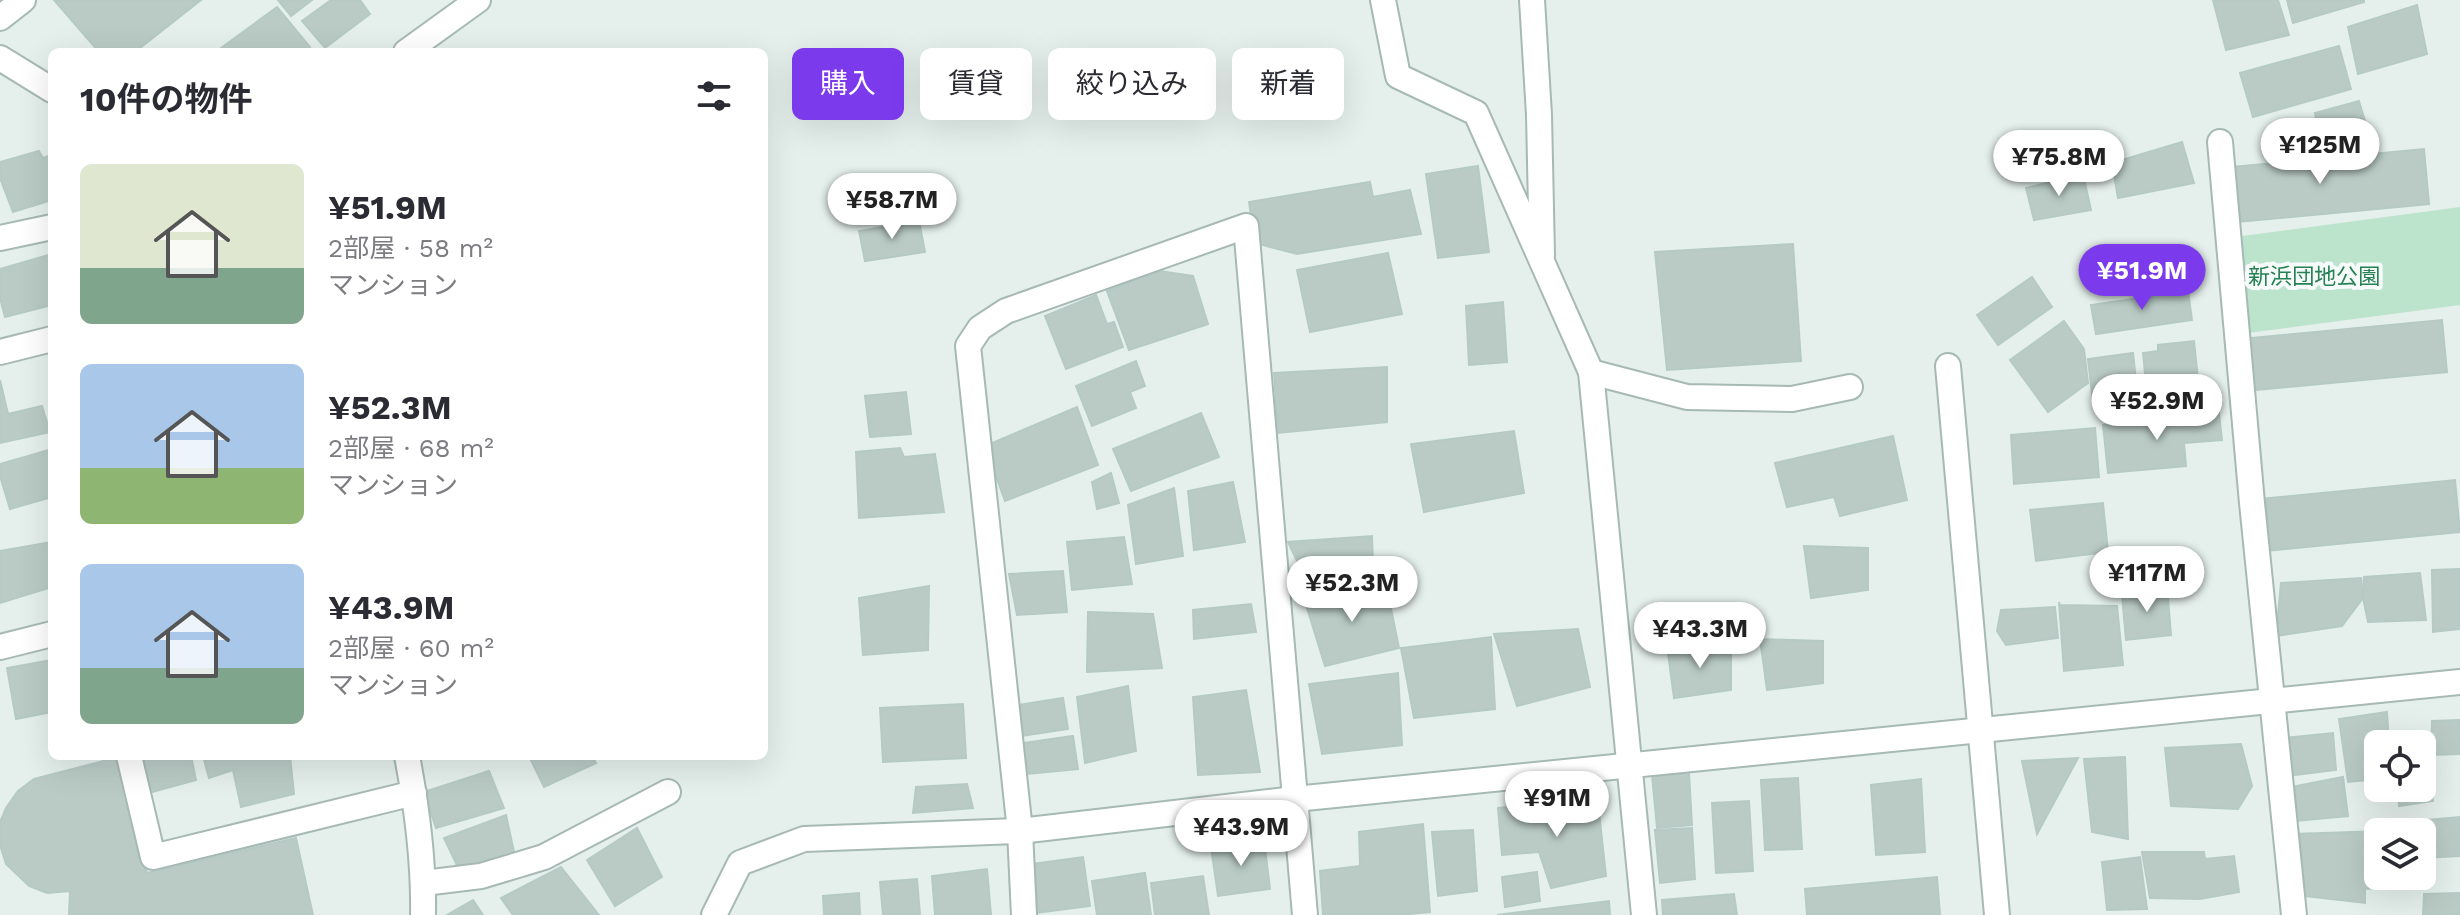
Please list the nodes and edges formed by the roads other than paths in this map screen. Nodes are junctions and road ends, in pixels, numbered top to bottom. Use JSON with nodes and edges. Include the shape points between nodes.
{"nodes":[{"id":1,"x":23,"y":0,"type":"edge"},
{"id":2,"x":478,"y":0,"type":"edge"},
{"id":3,"x":1383,"y":0,"type":"edge"},
{"id":4,"x":1532,"y":0,"type":"edge"},
{"id":5,"x":0,"y":18,"type":"edge"},
{"id":6,"x":412,"y":48,"type":"edge"},
{"id":7,"x":0,"y":58,"type":"edge"},
{"id":8,"x":48,"y":88,"type":"edge"},
{"id":9,"x":2220,"y":142,"type":"dead end"},
{"id":10,"x":48,"y":228,"type":"edge"},
{"id":11,"x":0,"y":238,"type":"edge"},
{"id":12,"x":1542,"y":265,"type":"junction"},
{"id":13,"x":48,"y":340,"type":"edge"},
{"id":14,"x":0,"y":352,"type":"edge"},
{"id":15,"x":1948,"y":366,"type":"dead end"},
{"id":16,"x":1591,"y":372,"type":"junction"},
{"id":17,"x":1850,"y":387,"type":"dead end"},
{"id":18,"x":48,"y":635,"type":"edge"},
{"id":19,"x":0,"y":647,"type":"edge"},
{"id":20,"x":2460,"y":682,"type":"edge"},
{"id":21,"x":2273,"y":699,"type":"junction"},
{"id":22,"x":1979,"y":731,"type":"junction"},
{"id":23,"x":130,"y":760,"type":"edge"},
{"id":24,"x":408,"y":760,"type":"edge"},
{"id":25,"x":1631,"y":765,"type":"junction"},
{"id":26,"x":668,"y":792,"type":"dead end"},
{"id":27,"x":414,"y":793,"type":"junction"},
{"id":28,"x":1295,"y":799,"type":"junction"},
{"id":29,"x":1020,"y":831,"type":"junction"},
{"id":30,"x":424,"y":883,"type":"junction"},
{"id":31,"x":423,"y":915,"type":"edge"},
{"id":32,"x":714,"y":915,"type":"edge"},
{"id":33,"x":1024,"y":915,"type":"edge"},
{"id":34,"x":1305,"y":915,"type":"edge"},
{"id":35,"x":1644,"y":915,"type":"edge"},
{"id":36,"x":1997,"y":915,"type":"edge"},
{"id":37,"x":2294,"y":915,"type":"edge"}],
"edges":[{"from":1,"to":5,"type":"street"},
{"from":2,"to":6,"type":"street"},
{"from":3,"to":12,"type":"street","via":[[1398,76],[1476,113]]},
{"from":4,"to":12,"type":"street"},
{"from":7,"to":8,"type":"street"},
{"from":9,"to":21,"type":"street"},
{"from":10,"to":11,"type":"street"},
{"from":12,"to":16,"type":"street"},
{"from":13,"to":14,"type":"street"},
{"from":15,"to":22,"type":"street"},
{"from":16,"to":17,"type":"street","via":[[1687,397],[1792,399]]},
{"from":16,"to":25,"type":"street"},
{"from":18,"to":19,"type":"street"},
{"from":20,"to":21,"type":"street"},
{"from":21,"to":22,"type":"street"},
{"from":21,"to":37,"type":"street"},
{"from":22,"to":25,"type":"street"},
{"from":22,"to":36,"type":"street"},
{"from":23,"to":27,"type":"street","via":[[153,857]]},
{"from":24,"to":27,"type":"street"},
{"from":25,"to":28,"type":"street"},
{"from":25,"to":35,"type":"street"},
{"from":26,"to":30,"type":"street","via":[[544,857],[481,876]]},
{"from":27,"to":30,"type":"street"},
{"from":28,"to":29,"type":"street"},
{"from":28,"to":29,"type":"street","via":[[1246,226],[1006,311],[980,328],[968,346]]},
{"from":28,"to":34,"type":"street"},
{"from":29,"to":32,"type":"street","via":[[804,839],[740,863]]},
{"from":29,"to":33,"type":"street"},
{"from":30,"to":31,"type":"street"}]}
